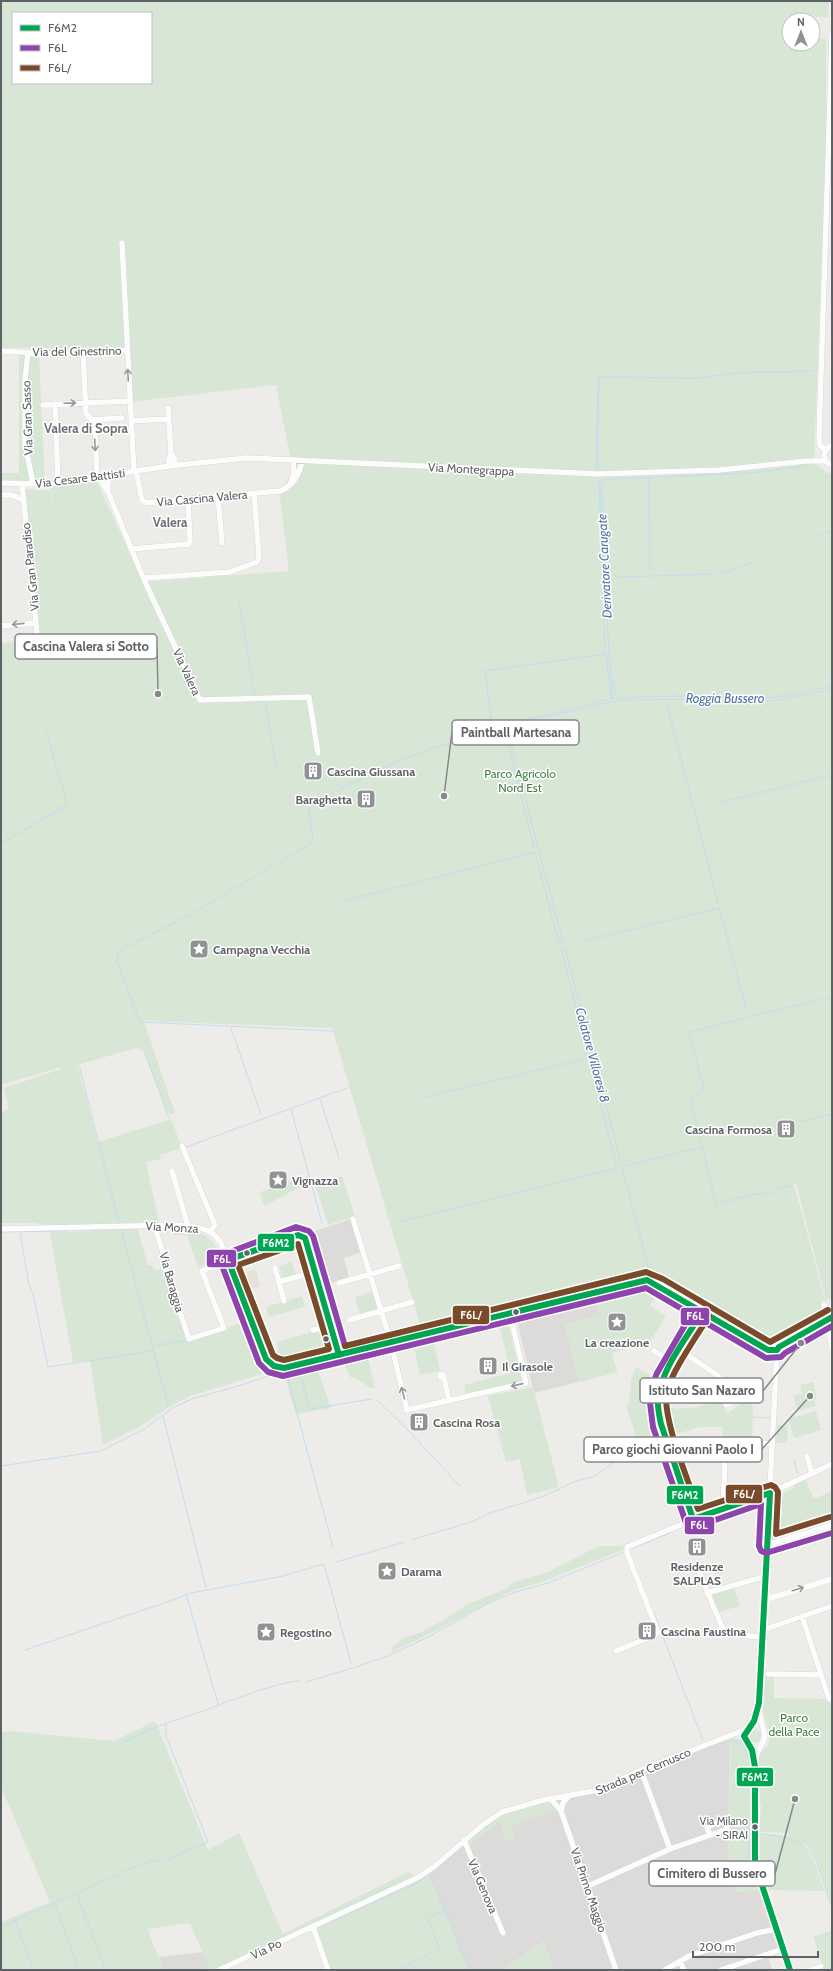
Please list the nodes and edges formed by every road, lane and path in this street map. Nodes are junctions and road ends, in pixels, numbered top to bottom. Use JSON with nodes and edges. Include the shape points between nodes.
{"nodes":[{"id":1,"x":832,"y":34,"type":"edge"},
{"id":2,"x":122,"y":243,"type":"dead end"},
{"id":3,"x":127,"y":350,"type":"junction"},
{"id":4,"x":1,"y":351,"type":"edge"},
{"id":5,"x":28,"y":352,"type":"junction"},
{"id":6,"x":83,"y":353,"type":"junction"},
{"id":7,"x":130,"y":400,"type":"junction"},
{"id":8,"x":85,"y":403,"type":"junction"},
{"id":9,"x":43,"y":404,"type":"dead end"},
{"id":10,"x":55,"y":404,"type":"junction"},
{"id":11,"x":168,"y":408,"type":"dead end"},
{"id":12,"x":122,"y":418,"type":"dead end"},
{"id":13,"x":168,"y":419,"type":"junction"},
{"id":14,"x":92,"y":420,"type":"junction"},
{"id":15,"x":131,"y":421,"type":"junction"},
{"id":16,"x":832,"y":445,"type":"edge"},
{"id":17,"x":824,"y":452,"type":"junction"},
{"id":18,"x":293,"y":460,"type":"junction"},
{"id":19,"x":302,"y":460,"type":"junction"},
{"id":20,"x":807,"y":461,"type":"junction"},
{"id":21,"x":826,"y":461,"type":"junction"},
{"id":22,"x":832,"y":465,"type":"edge"},
{"id":23,"x":172,"y":466,"type":"junction"},
{"id":24,"x":135,"y":471,"type":"junction"},
{"id":25,"x":108,"y":476,"type":"junction"},
{"id":26,"x":98,"y":477,"type":"junction"},
{"id":27,"x":58,"y":482,"type":"junction"},
{"id":28,"x":1,"y":483,"type":"edge"},
{"id":29,"x":22,"y":484,"type":"junction"},
{"id":30,"x":32,"y":484,"type":"junction"},
{"id":31,"x":290,"y":484,"type":"junction"},
{"id":32,"x":108,"y":492,"type":"junction"},
{"id":33,"x":254,"y":493,"type":"junction"},
{"id":34,"x":1,"y":495,"type":"edge"},
{"id":35,"x":218,"y":497,"type":"junction"},
{"id":36,"x":23,"y":500,"type":"junction"},
{"id":37,"x":188,"y":500,"type":"junction"},
{"id":38,"x":222,"y":543,"type":"dead end"},
{"id":39,"x":131,"y":549,"type":"junction"},
{"id":40,"x":144,"y":578,"type":"junction"},
{"id":41,"x":36,"y":623,"type":"junction"},
{"id":42,"x":1,"y":626,"type":"edge"},
{"id":43,"x":38,"y":643,"type":"dead end"},
{"id":44,"x":318,"y":753,"type":"dead end"},
{"id":45,"x":182,"y":1146,"type":"dead end"},
{"id":46,"x":172,"y":1171,"type":"dead end"},
{"id":47,"x":353,"y":1219,"type":"dead end"},
{"id":48,"x":154,"y":1225,"type":"junction"},
{"id":49,"x":188,"y":1226,"type":"junction"},
{"id":50,"x":1,"y":1229,"type":"edge"},
{"id":51,"x":210,"y":1232,"type":"junction"},
{"id":52,"x":228,"y":1260,"type":"junction"},
{"id":53,"x":399,"y":1266,"type":"dead end"},
{"id":54,"x":275,"y":1268,"type":"dead end"},
{"id":55,"x":314,"y":1272,"type":"junction"},
{"id":56,"x":370,"y":1275,"type":"junction"},
{"id":57,"x":279,"y":1282,"type":"junction"},
{"id":58,"x":339,"y":1283,"type":"dead end"},
{"id":59,"x":284,"y":1301,"type":"dead end"},
{"id":60,"x":412,"y":1302,"type":"dead end"},
{"id":61,"x":824,"y":1305,"type":"dead end"},
{"id":62,"x":381,"y":1311,"type":"junction"},
{"id":63,"x":702,"y":1312,"type":"junction"},
{"id":64,"x":510,"y":1313,"type":"junction"},
{"id":65,"x":830,"y":1318,"type":"edge"},
{"id":66,"x":349,"y":1320,"type":"dead end"},
{"id":67,"x":330,"y":1326,"type":"junction"},
{"id":68,"x":313,"y":1330,"type":"dead end"},
{"id":69,"x":391,"y":1343,"type":"junction"},
{"id":70,"x":832,"y":1347,"type":"edge"},
{"id":71,"x":680,"y":1350,"type":"junction"},
{"id":72,"x":777,"y":1350,"type":"junction"},
{"id":73,"x":654,"y":1351,"type":"dead end"},
{"id":74,"x":339,"y":1355,"type":"junction"},
{"id":75,"x":672,"y":1362,"type":"junction"},
{"id":76,"x":444,"y":1377,"type":"dead end"},
{"id":77,"x":745,"y":1394,"type":"dead end"},
{"id":78,"x":449,"y":1401,"type":"junction"},
{"id":79,"x":751,"y":1443,"type":"dead end"},
{"id":80,"x":772,"y":1444,"type":"junction"},
{"id":81,"x":807,"y":1456,"type":"dead end"},
{"id":82,"x":725,"y":1459,"type":"dead end"},
{"id":83,"x":832,"y":1464,"type":"edge"},
{"id":84,"x":812,"y":1474,"type":"junction"},
{"id":85,"x":770,"y":1493,"type":"junction"},
{"id":86,"x":723,"y":1508,"type":"junction"},
{"id":87,"x":693,"y":1519,"type":"junction"},
{"id":88,"x":832,"y":1525,"type":"edge"},
{"id":89,"x":767,"y":1545,"type":"junction"},
{"id":90,"x":699,"y":1572,"type":"dead end"},
{"id":91,"x":766,"y":1576,"type":"junction"},
{"id":92,"x":832,"y":1579,"type":"edge"},
{"id":93,"x":707,"y":1593,"type":"junction"},
{"id":94,"x":764,"y":1600,"type":"junction"},
{"id":95,"x":832,"y":1606,"type":"edge"},
{"id":96,"x":802,"y":1616,"type":"junction"},
{"id":97,"x":763,"y":1630,"type":"junction"},
{"id":98,"x":762,"y":1637,"type":"junction"},
{"id":99,"x":616,"y":1651,"type":"dead end"},
{"id":100,"x":768,"y":1674,"type":"dead end"},
{"id":101,"x":821,"y":1675,"type":"junction"},
{"id":102,"x":829,"y":1699,"type":"dead end"},
{"id":103,"x":759,"y":1703,"type":"junction"},
{"id":104,"x":749,"y":1727,"type":"junction"},
{"id":105,"x":763,"y":1729,"type":"junction"},
{"id":106,"x":723,"y":1738,"type":"junction"},
{"id":107,"x":747,"y":1743,"type":"junction"},
{"id":108,"x":760,"y":1745,"type":"junction"},
{"id":109,"x":755,"y":1766,"type":"junction"},
{"id":110,"x":641,"y":1770,"type":"junction"},
{"id":111,"x":569,"y":1796,"type":"junction"},
{"id":112,"x":559,"y":1797,"type":"junction"},
{"id":113,"x":550,"y":1799,"type":"junction"},
{"id":114,"x":561,"y":1807,"type":"junction"},
{"id":115,"x":710,"y":1835,"type":"dead end"},
{"id":116,"x":464,"y":1840,"type":"junction"},
{"id":117,"x":670,"y":1849,"type":"junction"},
{"id":118,"x":588,"y":1886,"type":"junction"},
{"id":119,"x":330,"y":1919,"type":"joint"},
{"id":120,"x":774,"y":1921,"type":"junction"},
{"id":121,"x":313,"y":1927,"type":"junction"},
{"id":122,"x":776,"y":1929,"type":"junction"},
{"id":123,"x":503,"y":1933,"type":"dead end"},
{"id":124,"x":757,"y":1933,"type":"junction"},
{"id":125,"x":783,"y":1949,"type":"junction"},
{"id":126,"x":680,"y":1961,"type":"junction"},
{"id":127,"x":821,"y":1966,"type":"dead end"},
{"id":128,"x":219,"y":1970,"type":"edge"},
{"id":129,"x":328,"y":1970,"type":"edge"},
{"id":130,"x":616,"y":1970,"type":"edge"},
{"id":131,"x":665,"y":1970,"type":"edge"},
{"id":132,"x":684,"y":1970,"type":"edge"},
{"id":133,"x":721,"y":1970,"type":"edge"},
{"id":134,"x":790,"y":1970,"type":"edge"},
{"id":135,"x":811,"y":1970,"type":"edge"}],
"edges":[{"from":1,"to":17,"type":"street","via":[[819,438]]},
{"from":2,"to":3,"type":"street"},
{"from":3,"to":6,"type":"street","name":"Via del Ginestrino"},
{"from":7,"to":3,"type":"street","name":"Via del Ginestrino","one_way":true},
{"from":4,"to":5,"type":"street","name":"Via del Ginestrino"},
{"from":5,"to":6,"type":"street","name":"Via del Ginestrino"},
{"from":5,"to":30,"type":"street","name":"Via Gran Sasso","via":[[26,447]]},
{"from":6,"to":8,"type":"street"},
{"from":7,"to":8,"type":"street"},
{"from":7,"to":15,"type":"street","name":"Via del Ginestrino"},
{"from":10,"to":8,"type":"street","one_way":true},
{"from":8,"to":14,"type":"street","via":[[86,415]]},
{"from":9,"to":10,"type":"street"},
{"from":10,"to":27,"type":"street"},
{"from":11,"to":13,"type":"street"},
{"from":12,"to":14,"type":"street"},
{"from":13,"to":15,"type":"street"},
{"from":13,"to":23,"type":"street","via":[[171,454],[174,457]]},
{"from":14,"to":26,"type":"street","one_way":true,"via":[[95,427]]},
{"from":15,"to":24,"type":"street","name":"Via del Ginestrino"},
{"from":16,"to":17,"type":"street","name":"Via Montegrappa"},
{"from":17,"to":20,"type":"street","name":"Via Montegrappa"},
{"from":17,"to":21,"type":"street"},
{"from":18,"to":19,"type":"street","name":"Via Montegrappa"},
{"from":18,"to":23,"type":"street","name":"Via Montegrappa","via":[[239,458]]},
{"from":18,"to":31,"type":"street","via":[[294,474]]},
{"from":19,"to":20,"type":"street","name":"Via Montegrappa","via":[[599,474],[718,470]]},
{"from":19,"to":31,"type":"street","via":[[299,474]]},
{"from":20,"to":21,"type":"street","name":"Via Montegrappa"},
{"from":21,"to":22,"type":"street"},
{"from":23,"to":24,"type":"street","name":"Via Montegrappa"},
{"from":24,"to":25,"type":"street","name":"Via Cesare Battisti"},
{"from":24,"to":37,"type":"street","name":"Via Cascina Valera","via":[[143,502]]},
{"from":25,"to":26,"type":"street","name":"Via Cesare Battisti"},
{"from":25,"to":32,"type":"street","name":"Via Valera"},
{"from":26,"to":27,"type":"street","name":"Via Cesare Battisti"},
{"from":26,"to":32,"type":"street","name":"Via Valera"},
{"from":27,"to":30,"type":"street","name":"Via Cesare Battisti"},
{"from":28,"to":29,"type":"street","name":"Via Cesare Battisti"},
{"from":29,"to":30,"type":"street","name":"Via Cesare Battisti"},
{"from":29,"to":36,"type":"street","name":"Via Gran Paradiso"},
{"from":31,"to":33,"type":"street","name":"Via Cascina Valera","via":[[280,491]]},
{"from":32,"to":39,"type":"street","name":"Via Valera"},
{"from":33,"to":35,"type":"street","name":"Via Cascina Valera"},
{"from":33,"to":40,"type":"street","via":[[260,556],[256,562],[230,572]]},
{"from":34,"to":36,"type":"street","via":[[12,495]]},
{"from":35,"to":37,"type":"street","name":"Via Cascina Valera"},
{"from":35,"to":38,"type":"street"},
{"from":36,"to":41,"type":"street","name":"Via Gran Paradiso"},
{"from":37,"to":39,"type":"street","via":[[189,544]]},
{"from":39,"to":40,"type":"street","name":"Via Valera"},
{"from":40,"to":44,"type":"street","name":"Via Valera","via":[[200,700],[308,697]]},
{"from":41,"to":42,"type":"street","name":"Via Gran Paradiso","one_way":true},
{"from":41,"to":43,"type":"street"},
{"from":45,"to":51,"type":"street","via":[[215,1225]]},
{"from":46,"to":49,"type":"street"},
{"from":47,"to":56,"type":"street"},
{"from":48,"to":49,"type":"street","name":"Via Monza"},
{"from":48,"to":50,"type":"street","name":"Via Monza"},
{"from":48,"to":52,"type":"street","name":"Via Baraggia","via":[[189,1339],[224,1328],[202,1271]]},
{"from":49,"to":51,"type":"street","name":"Via Monza"},
{"from":51,"to":52,"type":"street","name":"Via Monza","via":[[219,1240]]},
{"from":52,"to":55,"type":"street","via":[[301,1236],[306,1239]]},
{"from":52,"to":74,"type":"street","name":"Via Monza","via":[[270,1364],[284,1368]]},
{"from":53,"to":56,"type":"street"},
{"from":54,"to":57,"type":"street"},
{"from":55,"to":57,"type":"street"},
{"from":55,"to":67,"type":"street"},
{"from":56,"to":58,"type":"street"},
{"from":56,"to":62,"type":"street"},
{"from":57,"to":59,"type":"street"},
{"from":60,"to":62,"type":"street"},
{"from":61,"to":65,"type":"street"},
{"from":62,"to":66,"type":"street"},
{"from":62,"to":69,"type":"street"},
{"from":63,"to":64,"type":"street","name":"Via Monza","via":[[647,1280]]},
{"from":63,"to":71,"type":"street"},
{"from":63,"to":72,"type":"street","name":"Via Monza","via":[[764,1348]]},
{"from":64,"to":69,"type":"street","name":"Via Monza"},
{"from":64,"to":78,"type":"street","one_way":true,"via":[[526,1383]]},
{"from":65,"to":70,"type":"street"},
{"from":65,"to":72,"type":"street"},
{"from":67,"to":68,"type":"street"},
{"from":67,"to":74,"type":"street"},
{"from":69,"to":74,"type":"street","name":"Via Monza"},
{"from":78,"to":69,"type":"street","one_way":true,"via":[[407,1410]]},
{"from":71,"to":75,"type":"street"},
{"from":71,"to":77,"type":"street","via":[[719,1375],[726,1406]]},
{"from":72,"to":80,"type":"street"},
{"from":73,"to":75,"type":"street"},
{"from":75,"to":87,"type":"street","via":[[661,1384],[658,1411]]},
{"from":76,"to":78,"type":"street"},
{"from":79,"to":80,"type":"street"},
{"from":80,"to":85,"type":"street"},
{"from":81,"to":84,"type":"street"},
{"from":82,"to":86,"type":"street"},
{"from":83,"to":84,"type":"street"},
{"from":84,"to":85,"type":"street"},
{"from":85,"to":86,"type":"street"},
{"from":85,"to":89,"type":"street"},
{"from":86,"to":87,"type":"street"},
{"from":87,"to":99,"type":"street","via":[[626,1548],[658,1632]]},
{"from":88,"to":89,"type":"street"},
{"from":89,"to":91,"type":"street"},
{"from":90,"to":93,"type":"street"},
{"from":91,"to":93,"type":"street"},
{"from":91,"to":94,"type":"street"},
{"from":94,"to":92,"type":"street","one_way":true},
{"from":93,"to":98,"type":"street","via":[[725,1634]]},
{"from":94,"to":97,"type":"street"},
{"from":95,"to":96,"type":"street"},
{"from":96,"to":97,"type":"street"},
{"from":96,"to":101,"type":"street"},
{"from":97,"to":98,"type":"street"},
{"from":98,"to":103,"type":"street"},
{"from":100,"to":101,"type":"street"},
{"from":101,"to":102,"type":"street"},
{"from":103,"to":104,"type":"street","via":[[756,1717]]},
{"from":103,"to":105,"type":"street"},
{"from":104,"to":105,"type":"street","via":[[757,1726]]},
{"from":104,"to":106,"type":"street","name":"Strada per Cernusco"},
{"from":104,"to":107,"type":"street","via":[[744,1735]]},
{"from":105,"to":108,"type":"street","via":[[765,1737]]},
{"from":106,"to":107,"type":"street","name":"Strada per Cernusco","via":[[737,1737]]},
{"from":106,"to":110,"type":"street","name":"Strada per Cernusco"},
{"from":107,"to":108,"type":"street","via":[[755,1747]]},
{"from":107,"to":109,"type":"street"},
{"from":108,"to":109,"type":"street"},
{"from":109,"to":120,"type":"street","via":[[755,1864]]},
{"from":110,"to":111,"type":"street","name":"Strada per Cernusco","via":[[599,1790]]},
{"from":110,"to":117,"type":"street"},
{"from":111,"to":112,"type":"street","name":"Strada per Cernusco"},
{"from":111,"to":114,"type":"street"},
{"from":112,"to":113,"type":"street","name":"Strada per Cernusco"},
{"from":112,"to":114,"type":"street","name":"Via Primo Maggio"},
{"from":113,"to":114,"type":"street","name":"Via Primo Maggio"},
{"from":113,"to":116,"type":"street","name":"Strada per Cernusco","via":[[502,1812]]},
{"from":114,"to":118,"type":"street","name":"Via Primo Maggio"},
{"from":115,"to":117,"type":"street"},
{"from":116,"to":119,"type":"street","name":"Strada per Cernusco","via":[[419,1877]]},
{"from":116,"to":123,"type":"street","name":"Via Genova"},
{"from":117,"to":118,"type":"street"},
{"from":118,"to":130,"type":"street","name":"Via Primo Maggio"},
{"from":119,"to":121,"type":"street","name":"Via Po"},
{"from":120,"to":122,"type":"street"},
{"from":120,"to":124,"type":"street"},
{"from":121,"to":128,"type":"street","name":"Via Po"},
{"from":121,"to":129,"type":"street"},
{"from":122,"to":124,"type":"street"},
{"from":122,"to":125,"type":"street"},
{"from":124,"to":126,"type":"street"},
{"from":125,"to":133,"type":"street"},
{"from":125,"to":134,"type":"street"},
{"from":126,"to":131,"type":"street"},
{"from":126,"to":132,"type":"street"},
{"from":127,"to":135,"type":"street"}]}
